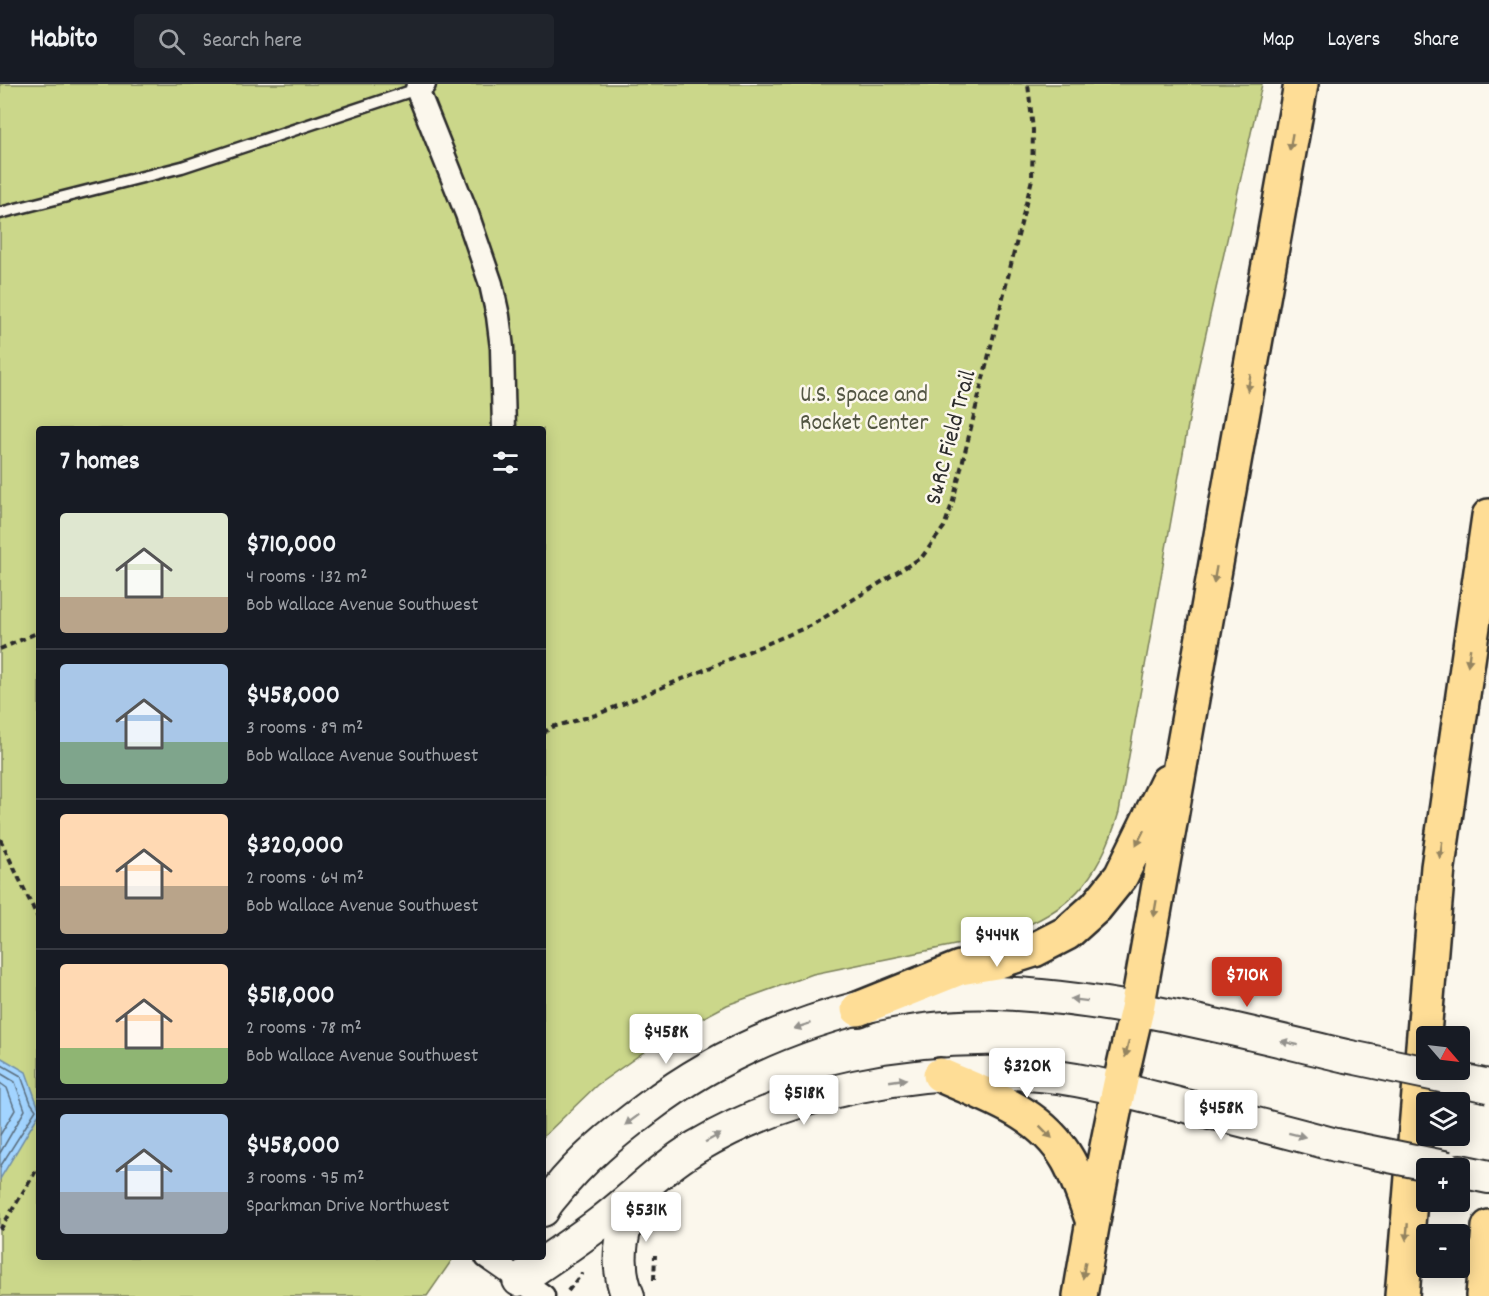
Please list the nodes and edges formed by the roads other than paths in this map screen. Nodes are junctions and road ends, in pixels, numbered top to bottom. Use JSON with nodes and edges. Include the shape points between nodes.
{"nodes":[{"id":1,"x":1301,"y":84,"type":"edge"},
{"id":2,"x":420,"y":86,"type":"edge"},
{"id":3,"x":0,"y":213,"type":"edge"},
{"id":4,"x":504,"y":426,"type":"edge"},
{"id":5,"x":1489,"y":516,"type":"edge"},
{"id":6,"x":1184,"y":748,"type":"junction"},
{"id":7,"x":858,"y":1009,"type":"junction"},
{"id":8,"x":1137,"y":1009,"type":"junction"},
{"id":9,"x":940,"y":1075,"type":"junction"},
{"id":10,"x":1489,"y":1086,"type":"edge"},
{"id":11,"x":1118,"y":1089,"type":"junction"},
{"id":12,"x":1416,"y":1161,"type":"edge"},
{"id":13,"x":1470,"y":1173,"type":"edge"},
{"id":14,"x":1489,"y":1177,"type":"edge"},
{"id":15,"x":638,"y":1191,"type":"junction"},
{"id":16,"x":546,"y":1206,"type":"edge"},
{"id":17,"x":1092,"y":1219,"type":"junction"},
{"id":18,"x":1489,"y":1227,"type":"edge"},
{"id":19,"x":491,"y":1260,"type":"edge"},
{"id":20,"x":524,"y":1282,"type":"edge"},
{"id":21,"x":641,"y":1291,"type":"edge"},
{"id":22,"x":1080,"y":1296,"type":"edge"},
{"id":23,"x":1402,"y":1296,"type":"edge"},
{"id":24,"x":1484,"y":1296,"type":"edge"}],
"edges":[{"from":1,"to":6,"type":"highway","one_way":true},
{"from":2,"to":3,"type":"lane","via":[[182,167]]},
{"from":2,"to":4,"type":"street","via":[[491,284],[502,348]]},
{"from":5,"to":23,"type":"highway","one_way":true,"via":[[1438,867]]},
{"from":6,"to":7,"type":"highway","one_way":true,"via":[[1121,876],[1082,922],[1034,951],[960,968]]},
{"from":6,"to":8,"type":"highway","one_way":true},
{"from":8,"to":7,"type":"main road","one_way":true,"via":[[996,993],[952,994]]},
{"from":7,"to":16,"type":"main road","one_way":true,"via":[[760,1041],[704,1070],[618,1130],[564,1182]]},
{"from":10,"to":8,"type":"main road","one_way":true,"bridge":true},
{"from":8,"to":11,"type":"highway","one_way":true},
{"from":9,"to":11,"type":"main road","via":[[1028,1074]]},
{"from":15,"to":9,"type":"main road","one_way":true,"via":[[696,1148],[767,1113],[859,1085]]},
{"from":9,"to":17,"type":"highway","one_way":true,"via":[[1018,1110],[1050,1134],[1073,1170]]},
{"from":11,"to":12,"type":"main road","one_way":true,"bridge":true},
{"from":11,"to":17,"type":"highway"},
{"from":13,"to":14,"type":"main road"},
{"from":15,"to":20,"type":"main road"},
{"from":15,"to":21,"type":"main road","via":[[623,1231],[621,1273]]},
{"from":17,"to":22,"type":"highway","one_way":true},
{"from":18,"to":24,"type":"highway"},
{"from":19,"to":20,"type":"street"}]}
